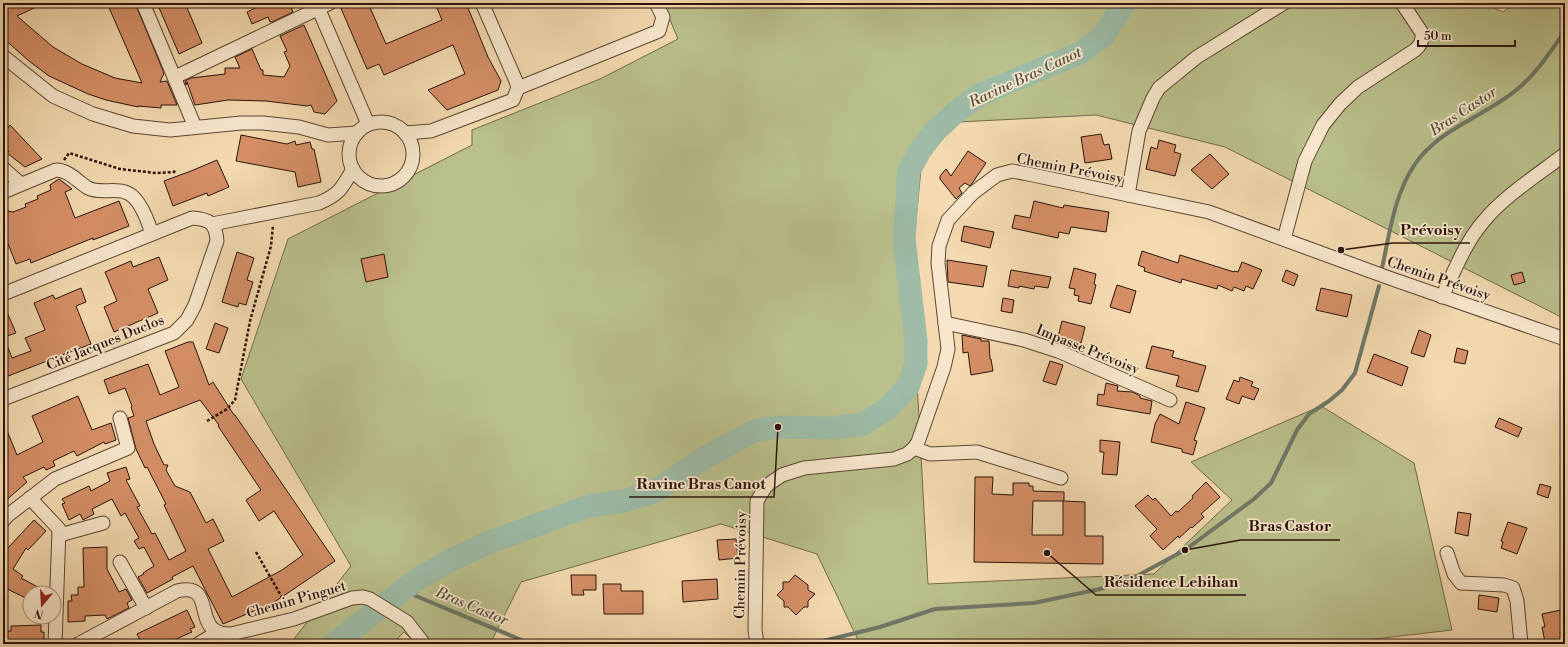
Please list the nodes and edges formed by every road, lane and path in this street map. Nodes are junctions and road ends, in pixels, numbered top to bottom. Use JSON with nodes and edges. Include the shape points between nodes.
{"nodes":[{"id":1,"x":143,"y":3,"type":"edge"},
{"id":2,"x":482,"y":3,"type":"edge"},
{"id":3,"x":656,"y":3,"type":"edge"},
{"id":4,"x":1284,"y":3,"type":"edge"},
{"id":5,"x":1402,"y":3,"type":"edge"},
{"id":6,"x":321,"y":5,"type":"edge"},
{"id":7,"x":3,"y":56,"type":"edge"},
{"id":8,"x":174,"y":77,"type":"junction"},
{"id":9,"x":518,"y":88,"type":"junction"},
{"id":10,"x":368,"y":124,"type":"junction"},
{"id":11,"x":195,"y":127,"type":"junction"},
{"id":12,"x":431,"y":131,"type":"junction"},
{"id":13,"x":357,"y":133,"type":"junction"},
{"id":14,"x":405,"y":133,"type":"junction"},
{"id":15,"x":328,"y":136,"type":"junction"},
{"id":16,"x":349,"y":152,"type":"junction"},
{"id":17,"x":413,"y":152,"type":"junction"},
{"id":18,"x":1565,"y":154,"type":"edge"},
{"id":19,"x":3,"y":168,"type":"edge"},
{"id":20,"x":176,"y":169,"type":"dead end"},
{"id":21,"x":353,"y":169,"type":"junction"},
{"id":22,"x":56,"y":170,"type":"junction"},
{"id":23,"x":367,"y":182,"type":"junction"},
{"id":24,"x":21,"y":184,"type":"junction"},
{"id":25,"x":342,"y":189,"type":"junction"},
{"id":26,"x":3,"y":192,"type":"edge"},
{"id":27,"x":1128,"y":195,"type":"junction"},
{"id":28,"x":274,"y":212,"type":"junction"},
{"id":29,"x":212,"y":224,"type":"junction"},
{"id":30,"x":152,"y":234,"type":"junction"},
{"id":31,"x":1284,"y":239,"type":"junction"},
{"id":32,"x":3,"y":294,"type":"edge"},
{"id":33,"x":1442,"y":297,"type":"junction"},
{"id":34,"x":946,"y":323,"type":"junction"},
{"id":35,"x":1565,"y":339,"type":"edge"},
{"id":36,"x":3,"y":399,"type":"edge"},
{"id":37,"x":1170,"y":400,"type":"dead end"},
{"id":38,"x":120,"y":418,"type":"dead end"},
{"id":39,"x":207,"y":421,"type":"dead end"},
{"id":40,"x":914,"y":448,"type":"junction"},
{"id":41,"x":1061,"y":478,"type":"dead end"},
{"id":42,"x":30,"y":498,"type":"junction"},
{"id":43,"x":3,"y":521,"type":"edge"},
{"id":44,"x":103,"y":523,"type":"dead end"},
{"id":45,"x":60,"y":535,"type":"junction"},
{"id":46,"x":256,"y":552,"type":"dead end"},
{"id":47,"x":1448,"y":553,"type":"dead end"},
{"id":48,"x":120,"y":562,"type":"dead end"},
{"id":49,"x":146,"y":608,"type":"junction"},
{"id":50,"x":294,"y":619,"type":"junction"},
{"id":51,"x":221,"y":637,"type":"edge"},
{"id":52,"x":55,"y":644,"type":"edge"},
{"id":53,"x":78,"y":644,"type":"edge"},
{"id":54,"x":198,"y":644,"type":"edge"},
{"id":55,"x":424,"y":644,"type":"edge"},
{"id":56,"x":756,"y":644,"type":"edge"},
{"id":57,"x":1521,"y":644,"type":"edge"}],
"edges":[{"from":1,"to":8,"type":"street"},
{"from":2,"to":9,"type":"street"},
{"from":3,"to":9,"type":"street","via":[[663,17],[659,31]]},
{"from":4,"to":27,"type":"street","via":[[1197,57],[1159,88],[1139,130]]},
{"from":5,"to":31,"type":"street","via":[[1422,33],[1420,45],[1358,87],[1323,125],[1305,161]]},
{"from":6,"to":8,"type":"street"},
{"from":6,"to":10,"type":"street"},
{"from":7,"to":11,"type":"street","via":[[53,96],[93,114],[133,126],[170,130]]},
{"from":8,"to":11,"type":"street"},
{"from":9,"to":12,"type":"street","via":[[513,100]]},
{"from":10,"to":13,"type":"street"},
{"from":10,"to":14,"type":"street","via":[[392,123]]},
{"from":11,"to":15,"type":"street","via":[[263,123],[299,127]]},
{"from":12,"to":14,"type":"street"},
{"from":12,"to":17,"type":"street"},
{"from":13,"to":15,"type":"street"},
{"from":13,"to":16,"type":"street","via":[[350,144]]},
{"from":14,"to":17,"type":"street"},
{"from":15,"to":16,"type":"street"},
{"from":16,"to":21,"type":"street"},
{"from":17,"to":23,"type":"street","via":[[410,168],[399,180],[383,186]]},
{"from":18,"to":33,"type":"street","via":[[1497,207],[1482,223]]},
{"from":19,"to":24,"type":"street"},
{"from":20,"to":22,"type":"path","via":[[174,172],[156,173],[120,169],[69,153]]},
{"from":21,"to":23,"type":"street"},
{"from":21,"to":25,"type":"street"},
{"from":22,"to":24,"type":"street"},
{"from":22,"to":30,"type":"street","via":[[62,170],[94,190],[124,191],[131,196],[148,219]]},
{"from":23,"to":25,"type":"street"},
{"from":24,"to":26,"type":"street"},
{"from":25,"to":28,"type":"street","via":[[320,202]]},
{"from":27,"to":31,"type":"street","name":"Chemin Prévoisy","via":[[1209,212]]},
{"from":27,"to":34,"type":"street","name":"Chemin Prévoisy","via":[[1012,171],[997,175],[973,193],[948,220],[943,234],[939,246],[938,278]]},
{"from":28,"to":29,"type":"street"},
{"from":28,"to":39,"type":"path","via":[[271,246],[250,321],[235,400],[227,409]]},
{"from":29,"to":30,"type":"street","via":[[192,218]]},
{"from":29,"to":36,"type":"street","name":"Cité Jacques Duclos","via":[[216,232],[216,241],[195,305],[187,320],[174,333]]},
{"from":30,"to":32,"type":"street"},
{"from":31,"to":33,"type":"street","name":"Chemin Prévoisy"},
{"from":33,"to":35,"type":"street","name":"Chemin Prévoisy"},
{"from":34,"to":37,"type":"street","name":"Impasse Prévoisy","via":[[1024,340],[1058,351]]},
{"from":34,"to":40,"type":"street","name":"Chemin Prévoisy","via":[[948,349],[944,367]]},
{"from":38,"to":42,"type":"street","via":[[128,448],[55,479]]},
{"from":40,"to":41,"type":"street","via":[[930,454],[977,452]]},
{"from":40,"to":56,"type":"street","name":"Chemin Prévoisy","via":[[894,459],[804,468],[782,475],[766,486],[757,501]]},
{"from":42,"to":43,"type":"street"},
{"from":42,"to":45,"type":"street","via":[[55,524]]},
{"from":44,"to":45,"type":"street"},
{"from":45,"to":52,"type":"street"},
{"from":46,"to":50,"type":"path"},
{"from":47,"to":57,"type":"street","via":[[1454,574],[1461,583],[1504,585],[1513,588],[1517,601]]},
{"from":48,"to":49,"type":"street"},
{"from":49,"to":51,"type":"street","via":[[177,591],[190,590],[201,597],[210,625]]},
{"from":49,"to":53,"type":"street"},
{"from":50,"to":51,"type":"street","name":"Chemin Pinguet"},
{"from":50,"to":55,"type":"street","name":"Chemin Pinguet","via":[[352,598],[363,597],[407,622]]},
{"from":51,"to":54,"type":"street"}]}
